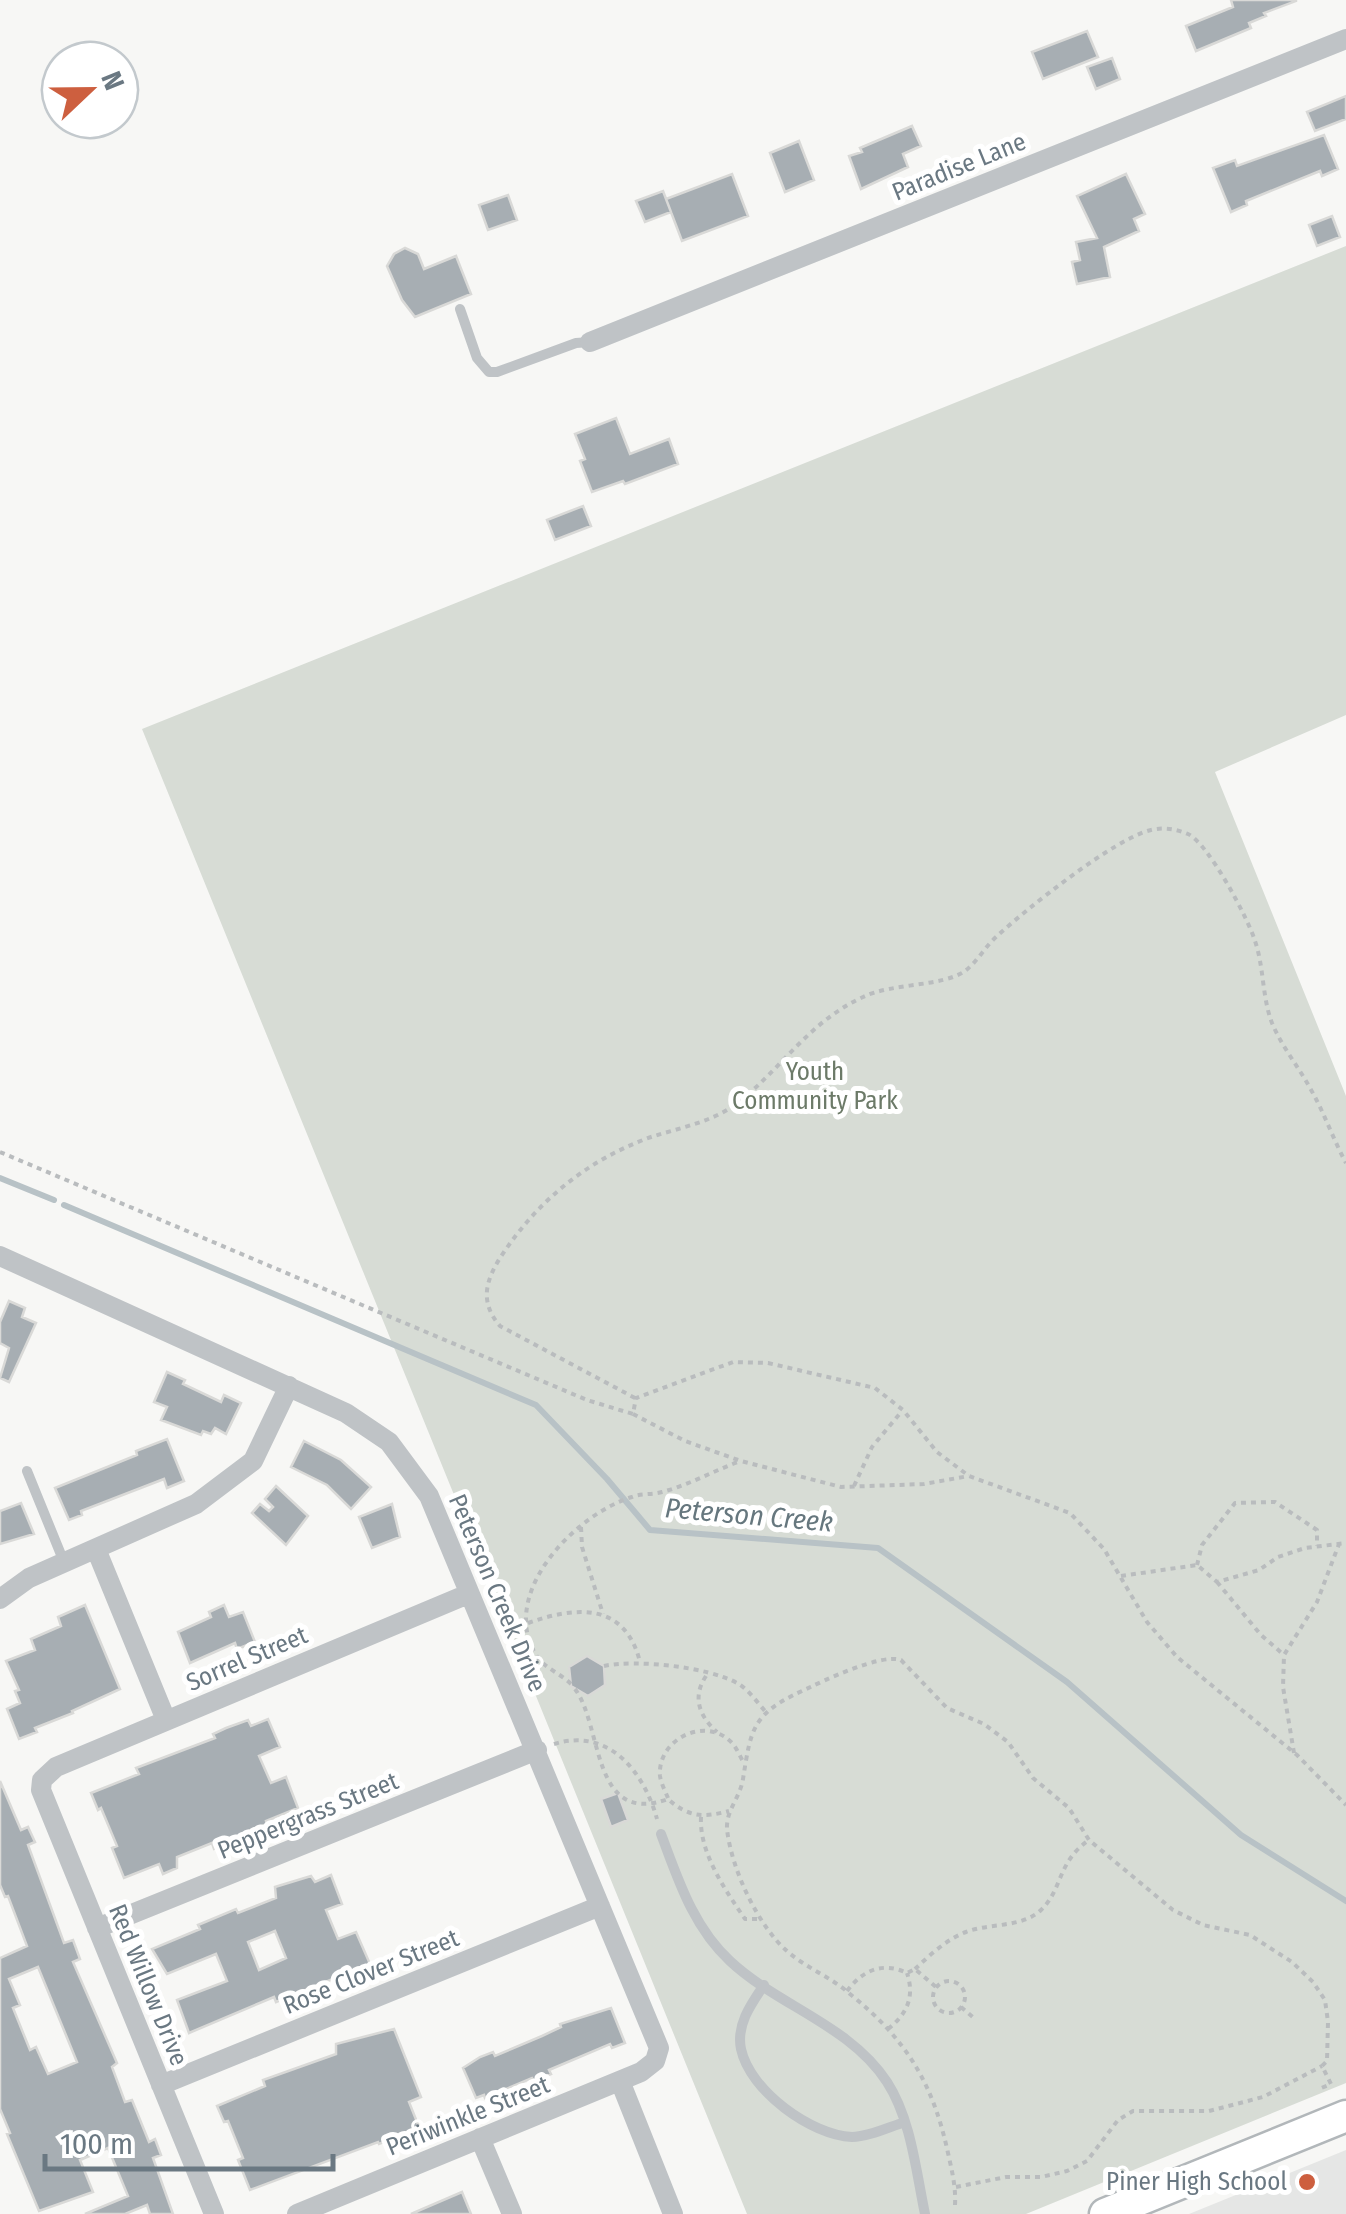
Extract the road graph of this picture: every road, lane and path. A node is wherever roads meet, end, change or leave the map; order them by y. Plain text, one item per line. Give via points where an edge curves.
1 (1346, 40) edge
2 (460, 310) dead end
3 (590, 342) joint
4 (0, 1152) edge
5 (1346, 1164) edge
6 (0, 1256) edge
7 (290, 1386) junction
8 (636, 1398) junction
9 (902, 1410) junction
10 (633, 1414) junction
11 (741, 1461) junction
12 (27, 1471) dead end
13 (969, 1476) junction
14 (854, 1486) junction
15 (581, 1526) junction
16 (1346, 1543) edge
17 (1339, 1544) junction
18 (1317, 1547) junction
19 (96, 1549) junction
20 (64, 1562) junction
21 (1197, 1564) junction
22 (1121, 1576) junction
23 (1218, 1582) junction
24 (470, 1596) junction
25 (0, 1599) edge
26 (603, 1614) junction
27 (528, 1623) junction
28 (1284, 1655) junction
29 (640, 1662) junction
30 (604, 1666) dead end
31 (708, 1674) junction
32 (765, 1711) junction
33 (166, 1720) junction
34 (717, 1732) junction
35 (594, 1743) junction
36 (537, 1750) junction
37 (1294, 1753) junction
38 (744, 1763) junction
39 (46, 1775) joint
40 (668, 1799) junction
41 (653, 1804) junction
42 (1346, 1805) edge
43 (729, 1811) junction
44 (701, 1817) junction
45 (661, 1834) joint
46 (1089, 1840) junction
47 (600, 1906) junction
48 (760, 1919) junction
49 (98, 1928) junction
50 (915, 1969) junction
51 (906, 1973) junction
52 (764, 1985) junction
53 (936, 1987) junction
54 (847, 1991) junction
55 (961, 2007) junction
56 (974, 2018) dead end
57 (888, 2030) junction
58 (655, 2061) joint
59 (1322, 2066) junction
60 (620, 2081) junction
61 (161, 2084) junction
62 (1320, 2089) dead end
63 (1346, 2116) edge
64 (905, 2122) junction
65 (480, 2138) junction
66 (956, 2187) junction
67 (955, 2205) dead end
68 (214, 2214) edge
69 (296, 2214) edge
70 (512, 2214) edge
71 (673, 2214) edge
72 (925, 2214) edge
73 (1105, 2214) edge

1 - 3 street, Paradise Lane
2 - 3 lane via 489,372
4 - 10 path via 586,1400
5 - 8 path via 1285,1050 1246,917 1204,844 1170,828 1149,830 1030,908 964,971 864,996 827,1018 736,1104 619,1152 550,1195 494,1269 485,1292 489,1314
6 - 7 street, Peterson Creek Drive
7 - 19 street via 253,1461 240,1473 196,1504
7 - 24 street, Peterson Creek Drive via 389,1442 429,1496
8 - 9 path via 733,1362 768,1363 875,1388
8 - 10 path
9 - 13 path
9 - 14 path via 872,1447
10 - 11 path
11 - 14 path
11 - 15 path via 663,1492 632,1496
12 - 20 lane
13 - 14 path
13 - 22 path via 1070,1514
15 - 26 path
15 - 27 path via 535,1576
16 - 17 path
17 - 18 path
17 - 28 path via 1317,1602
18 - 21 path via 1317,1530 1275,1502 1236,1502 1202,1545
18 - 23 path
19 - 20 street
19 - 33 street
20 - 25 street
21 - 22 path
21 - 23 path
22 - 37 path via 1177,1657
23 - 28 path
24 - 33 street, Sorrel Street
24 - 36 street, Peterson Creek Drive
26 - 27 path via 569,1611
26 - 29 path via 631,1638
27 - 35 path via 538,1659 582,1698
28 - 37 path
29 - 30 path
29 - 31 path
31 - 32 path via 742,1685
31 - 34 path via 698,1688 699,1709
32 - 38 path
32 - 46 path via 876,1660 902,1660 946,1708 1008,1742 1033,1778 1070,1808
33 - 39 street, Sorrel Street
34 - 38 path
34 - 40 path via 680,1736 667,1748 660,1778
35 - 36 path
35 - 41 path via 616,1751
35 - 41 path via 611,1786 626,1799
36 - 47 street, Peterson Creek Drive
36 - 49 street, Peppergrass Street
37 - 42 path
38 - 43 path
39 - 49 street, Red Willow Drive via 42,1790
40 - 41 path
40 - 44 path
41 - 45 path
43 - 44 path
43 - 48 path via 731,1848
44 - 48 path via 728,1894 746,1919
45 - 52 lane via 701,1928 730,1962
46 - 50 path via 1065,1863 1043,1909 955,1937
46 - 59 path via 1172,1910 1259,1940 1313,1982 1327,2008
47 - 58 street, Peterson Creek Drive via 659,2048
47 - 61 street, Rose Clover Street
48 - 54 path via 784,1949
49 - 61 street, Red Willow Drive
50 - 51 path
50 - 53 path
51 - 54 path via 865,1972
51 - 57 path via 906,2011
52 - 64 lane via 858,2046 888,2083
52 - 64 lane via 742,2022 741,2050 757,2083 815,2128 854,2137
53 - 55 path via 932,1997 940,2011
53 - 55 path via 959,1984
54 - 57 path
55 - 56 path
57 - 66 path via 934,2097
58 - 60 street, Periwinkle Street
59 - 62 path via 1331,2084
59 - 66 path via 1262,2097 1210,2111 1133,2111 1087,2161 1067,2171
60 - 65 street, Periwinkle Street
60 - 71 street
61 - 68 street, Red Willow Drive
63 - 73 main road
64 - 72 lane
65 - 69 street, Periwinkle Street
65 - 70 street
66 - 67 path

